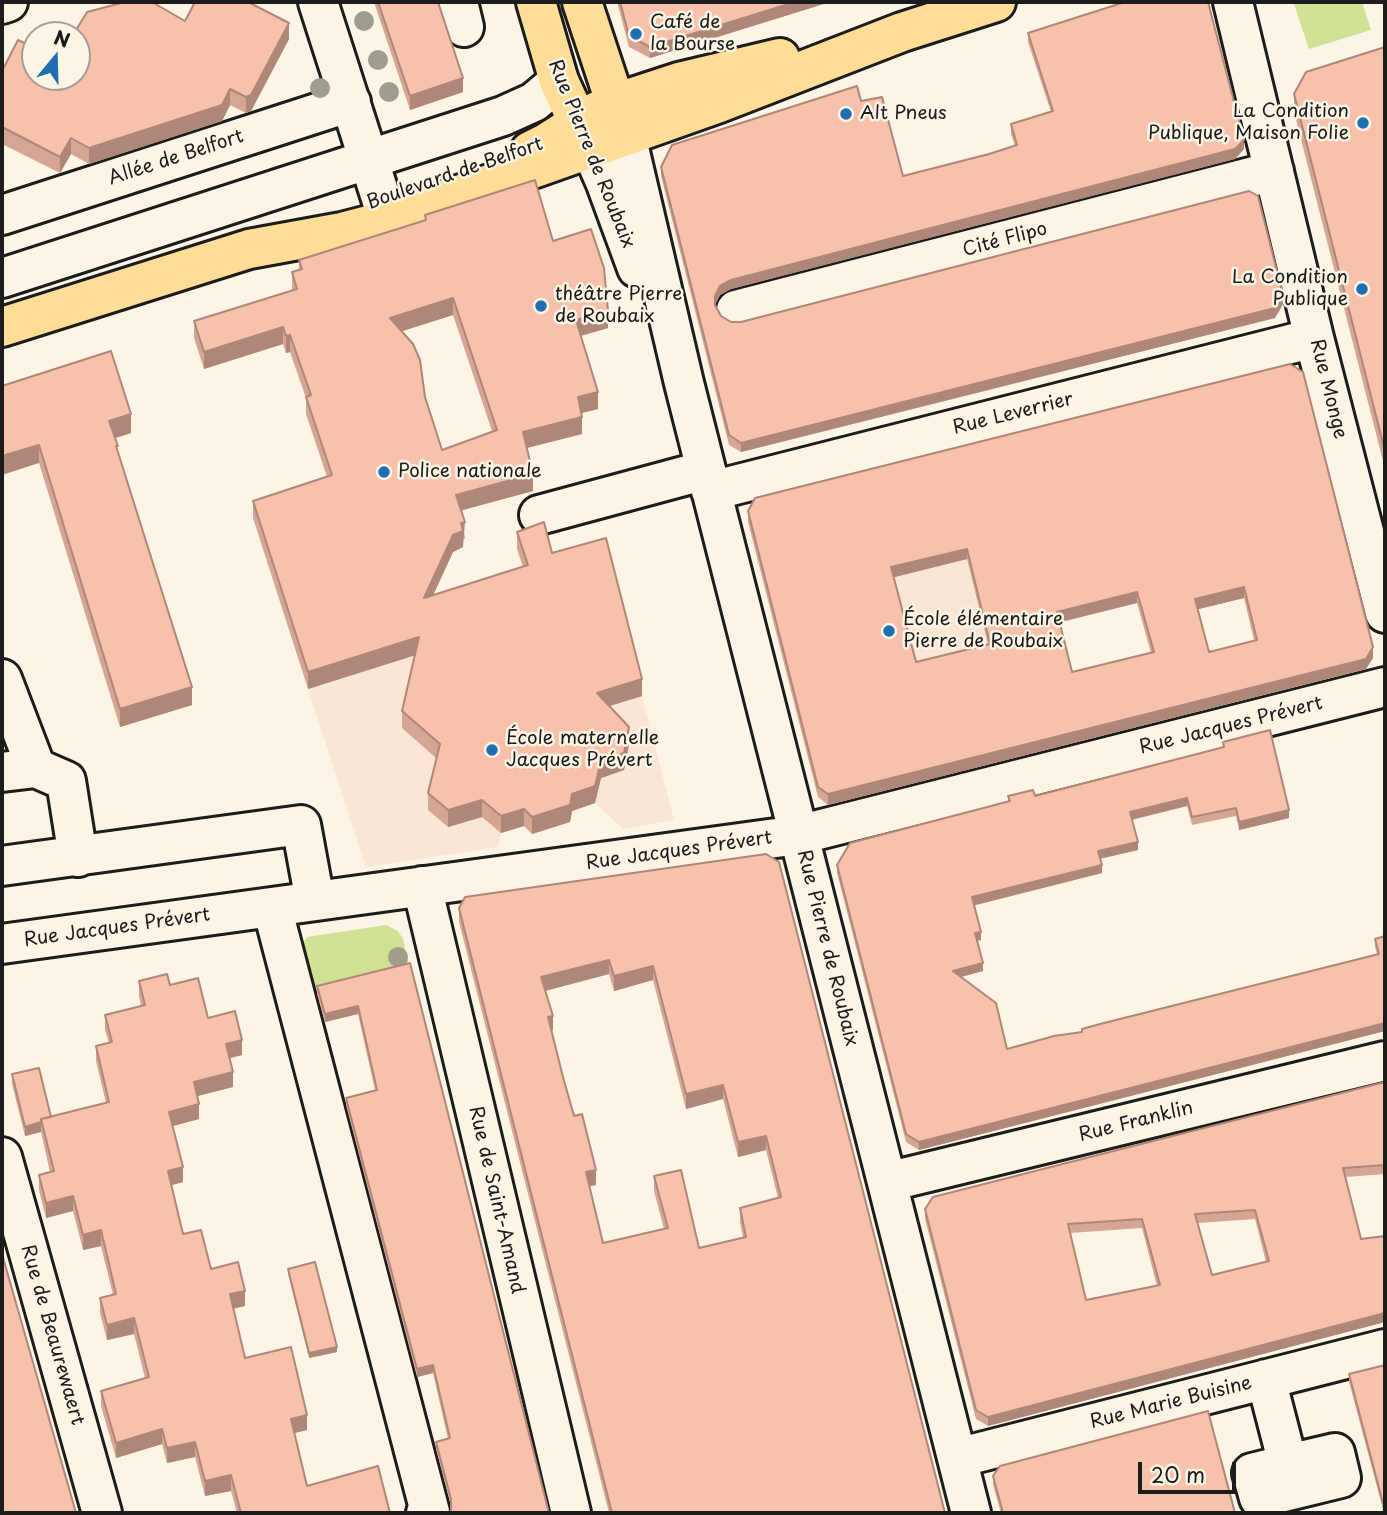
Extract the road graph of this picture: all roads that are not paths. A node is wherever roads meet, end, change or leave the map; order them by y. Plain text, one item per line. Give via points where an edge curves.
1 (8, 2) edge
2 (318, 2) edge
3 (536, 2) edge
4 (582, 2) edge
5 (996, 2) edge
6 (1233, 2) edge
7 (2, 4) edge
8 (559, 81) junction
9 (351, 102) junction
10 (620, 119) junction
11 (584, 135) junction
12 (369, 160) junction
13 (1274, 171) junction
14 (385, 210) junction
15 (2, 215) edge
16 (2, 278) edge
17 (736, 310) dead end
18 (2, 327) edge
19 (1314, 338) junction
20 (684, 383) junction
21 (708, 481) junction
22 (539, 515) dead end
23 (1385, 613) edge
24 (2, 678) edge
25 (1385, 688) edge
26 (19, 770) edge
27 (798, 835) junction
28 (78, 857) junction
29 (2, 866) edge
30 (422, 886) junction
31 (315, 901) junction
32 (272, 907) junction
33 (2, 944) edge
34 (1385, 1062) edge
35 (2, 1157) edge
36 (887, 1182) junction
37 (1385, 1349) edge
38 (1266, 1379) junction
39 (957, 1458) junction
40 (1288, 1464) dead end
41 (102, 1513) edge
42 (426, 1513) edge
43 (571, 1513) edge
44 (971, 1513) edge

1 - 7 street
2 - 9 street
3 - 8 main road, Rue Pierre de Roubaix
4 - 10 main road, Rue Pierre de Roubaix
5 - 10 main road, Boulevard de Belfort via 902,32 689,79
6 - 13 street, Rue Monge
8 - 11 main road, Rue Pierre de Roubaix
8 - 12 street, Boulevard de Belfort via 515,112
9 - 12 street
9 - 15 street, Allée de Belfort
10 - 11 main road, Boulevard de Belfort
10 - 20 street, Rue Pierre de Roubaix via 685,324
11 - 14 main road, Boulevard de Belfort via 546,143
11 - 20 street, Rue Pierre de Roubaix
12 - 14 street
12 - 16 street, Boulevard de Belfort
13 - 17 street, Cité Flipo
13 - 19 street, Rue Monge
14 - 18 main road, Boulevard de Belfort via 299,226 249,249
19 - 21 street, Rue Leverrier
19 - 23 street, Rue Monge
20 - 21 street, Rue Pierre de Roubaix
21 - 22 street, Rue Leverrier
21 - 27 street, Rue Pierre de Roubaix
24 - 26 street
25 - 27 street, Rue Jacques Prévert
26 - 28 street via 66,781
27 - 30 street, Rue Jacques Prévert
27 - 36 street, Rue Pierre de Roubaix
28 - 29 street
28 - 31 street via 301,825
30 - 31 street, Rue Jacques Prévert
30 - 43 street, Rue de Saint-Amand
31 - 32 street, Rue Jacques Prévert
32 - 33 street, Rue Jacques Prévert
32 - 42 street via 430,1512
34 - 36 street, Rue Franklin
35 - 41 street, Rue de Beaurewaert
36 - 39 street, Rue Pierre de Roubaix
37 - 38 street, Rue Marie Buisine
38 - 39 street, Rue Marie Buisine
38 - 40 street
39 - 44 street, Rue Pierre de Roubaix

